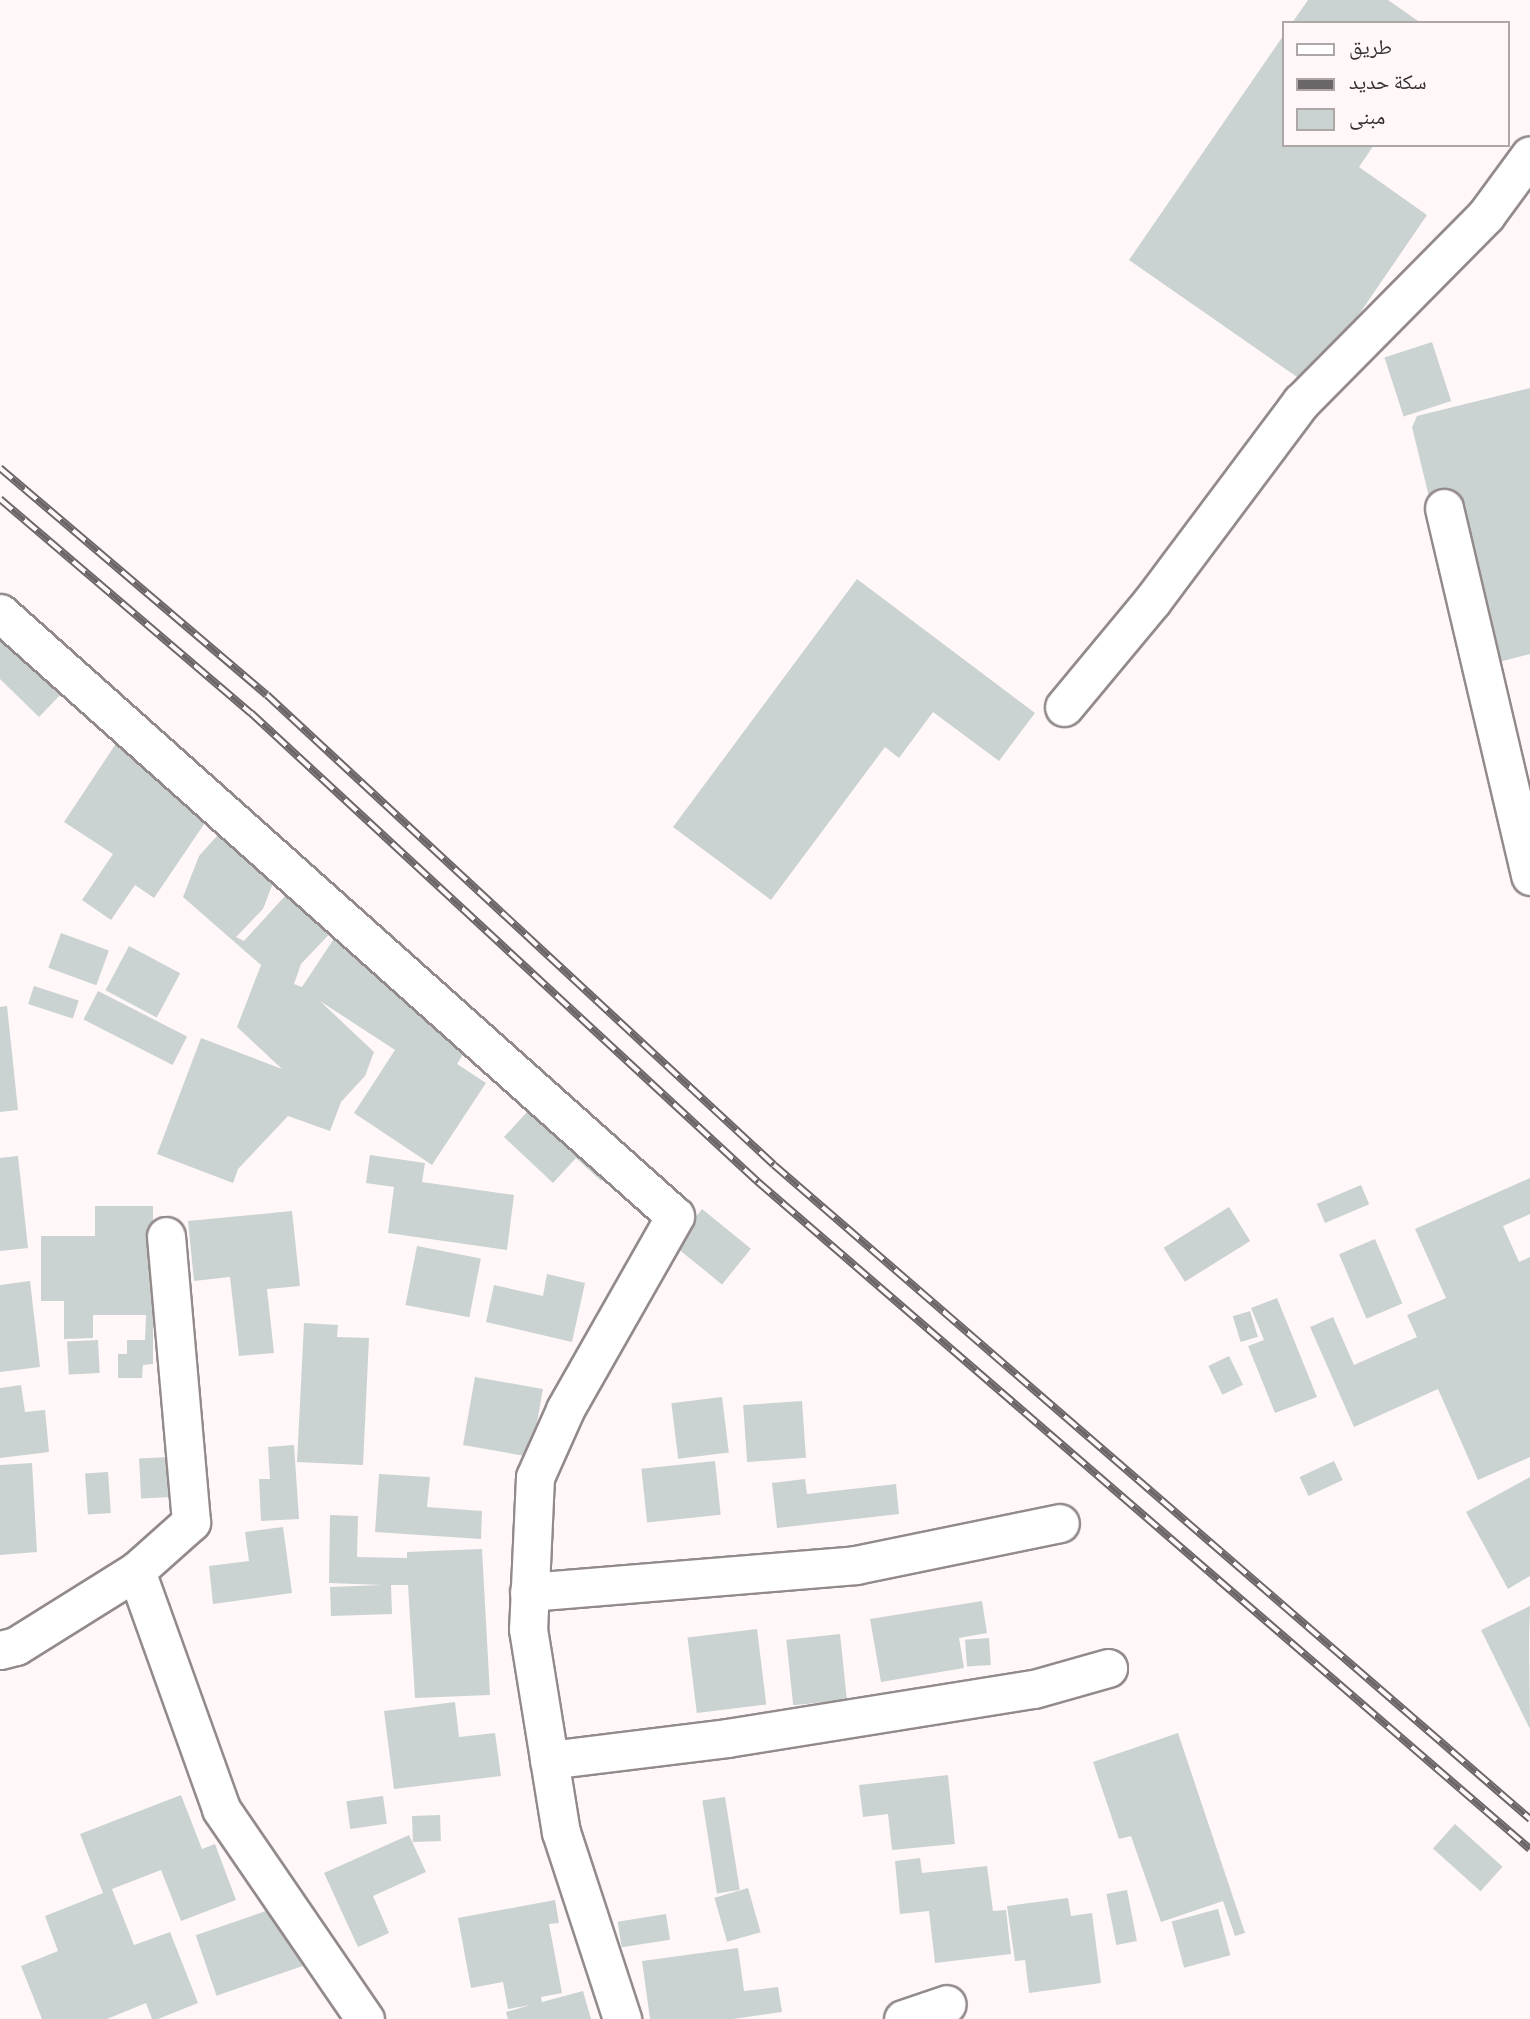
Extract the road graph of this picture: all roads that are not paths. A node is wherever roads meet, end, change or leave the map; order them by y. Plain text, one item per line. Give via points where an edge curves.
1 (1530, 155) edge
2 (1444, 508) dead end
3 (0, 613) edge
4 (1064, 707) dead end
5 (1530, 876) edge
6 (166, 1236) dead end
7 (1060, 1523) dead end
8 (136, 1572) junction
9 (530, 1592) junction
10 (0, 1650) edge
11 (1108, 1668) dead end
12 (549, 1760) junction
13 (947, 2004) dead end
14 (365, 2019) edge
15 (622, 2019) edge
16 (903, 2019) edge

1 - 4 street via 1486,215 1301,402 1152,601
2 - 5 street
3 - 9 street via 675,1216 565,1410 535,1477
6 - 8 street via 191,1522
7 - 9 street via 856,1565
8 - 10 street via 16,1646
8 - 14 street via 221,1809
9 - 12 street via 528,1629
11 - 12 street via 1034,1689 727,1738
12 - 15 street via 561,1832
13 - 16 street

